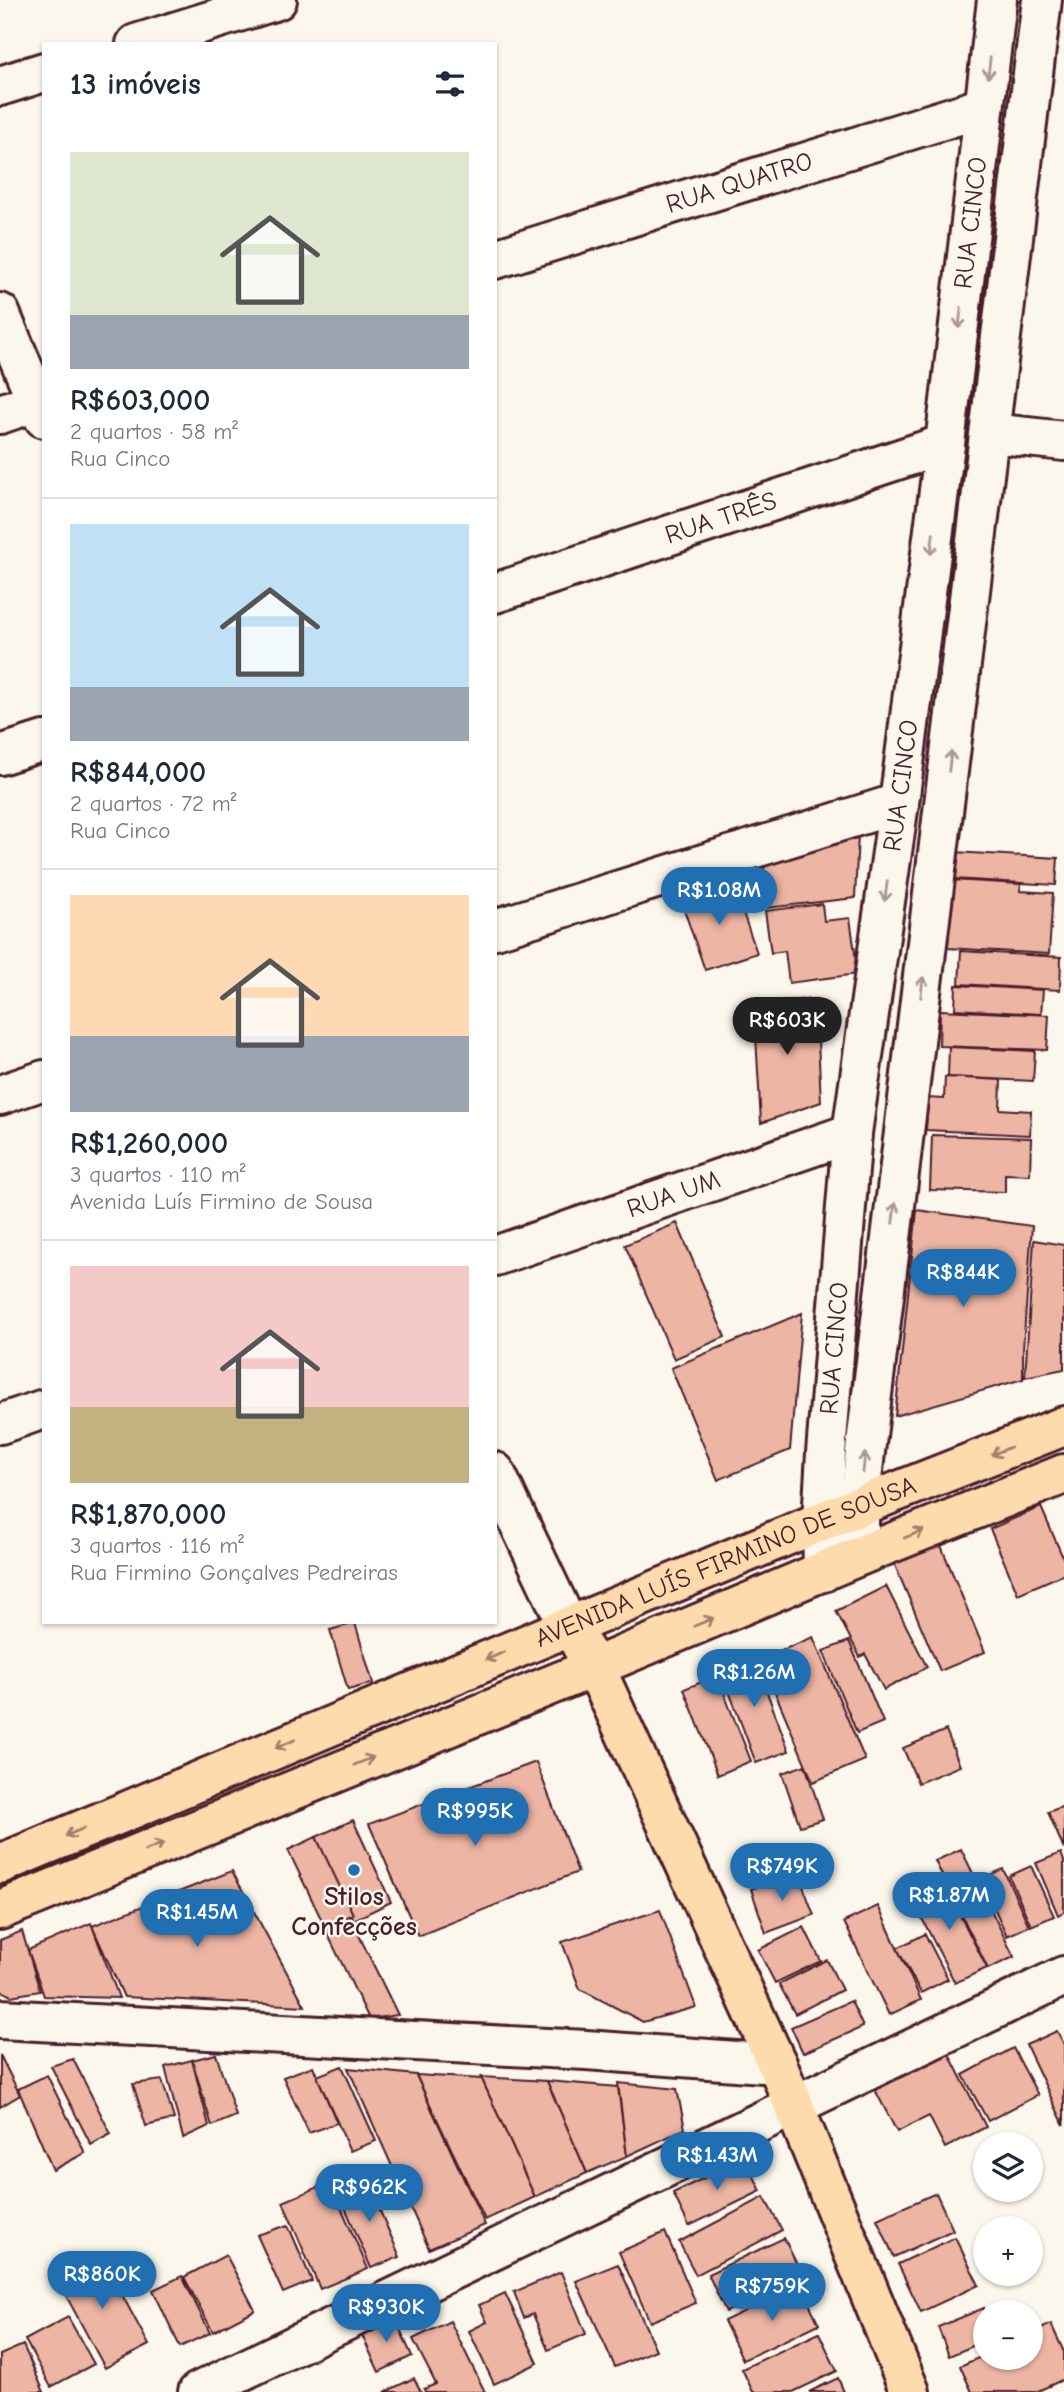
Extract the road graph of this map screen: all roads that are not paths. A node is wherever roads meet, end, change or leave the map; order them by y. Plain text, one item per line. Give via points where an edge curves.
1 (277, 0) edge
2 (997, 0) edge
3 (1042, 0) edge
4 (141, 42) edge
5 (42, 73) edge
6 (0, 86) edge
7 (984, 107) junction
8 (497, 258) edge
9 (0, 313) edge
10 (41, 406) edge
11 (0, 414) edge
12 (991, 433) junction
13 (1064, 441) edge
14 (945, 444) junction
15 (497, 592) edge
16 (42, 742) edge
17 (0, 755) edge
18 (899, 803) junction
19 (497, 928) edge
20 (42, 1081) edge
21 (0, 1095) edge
22 (852, 1133) junction
23 (497, 1255) edge
24 (42, 1410) edge
25 (0, 1424) edge
26 (1064, 1426) edge
27 (1064, 1474) edge
28 (497, 1476) edge
29 (859, 1507) junction
30 (822, 1521) junction
31 (859, 1556) junction
32 (823, 1572) junction
33 (568, 1626) junction
34 (596, 1667) junction
35 (0, 1864) edge
36 (0, 1910) edge
37 (1064, 1976) edge
38 (0, 2019) edge
39 (777, 2064) junction
40 (794, 2108) junction
41 (198, 2392) edge
42 (909, 2392) edge

1 - 4 street
2 -> 7 street, RUA CINCO
3 - 12 street, RUA CINCO
5 - 6 street
7 - 8 street, RUA QUATRO
7 -> 14 street, RUA CINCO
9 - 10 street
10 - 11 street
12 - 13 street
29 -> 12 street, RUA CINCO
14 - 15 street, RUA TRÊS
14 -> 18 street, RUA CINCO
16 - 17 street
18 - 19 street
18 -> 22 street, RUA CINCO
20 - 21 street
22 - 23 street, RUA UM
22 - 30 street, RUA CINCO
24 - 25 street
26 -> 29 main road, AVENIDA LUÍS FIRMINO DE SOUSA
31 -> 27 main road, AVENIDA LUÍS FIRMINO DE SOUSA
28 - 33 street
29 - 30 main road, AVENIDA LUÍS FIRMINO DE SOUSA
29 - 31 street, RUA CINCO
30 - 32 street, RUA CINCO
30 - 33 main road, AVENIDA LUÍS FIRMINO DE SOUSA
31 - 32 main road, AVENIDA LUÍS FIRMINO DE SOUSA
34 -> 32 main road, AVENIDA LUÍS FIRMINO DE SOUSA
33 - 34 main road
33 -> 35 main road, AVENIDA LUÍS FIRMINO DE SOUSA
36 -> 34 main road, AVENIDA LUÍS FIRMINO DE SOUSA
34 - 39 main road
37 - 40 street
38 - 39 street
39 - 40 main road
40 - 41 street
40 - 42 main road

